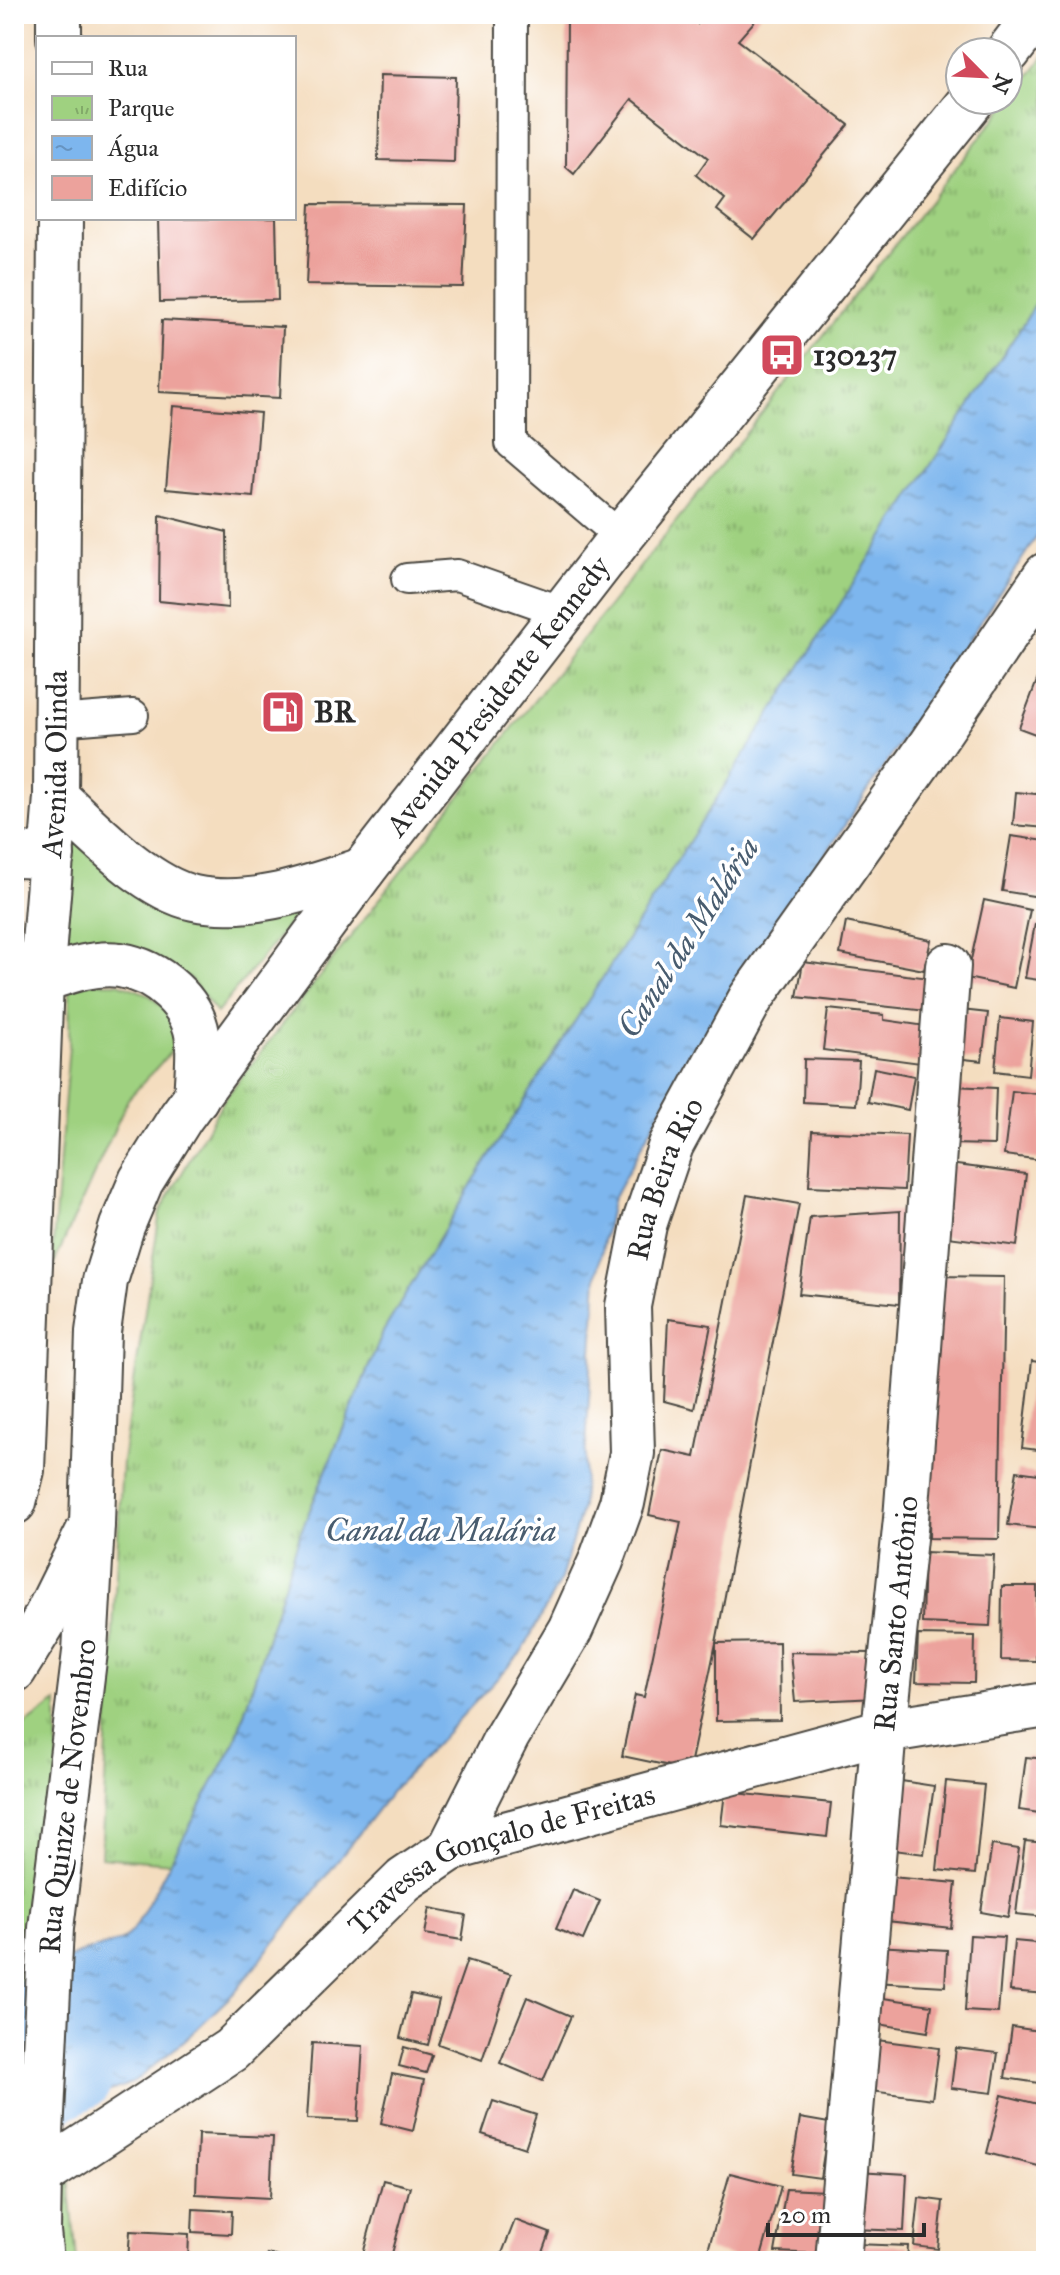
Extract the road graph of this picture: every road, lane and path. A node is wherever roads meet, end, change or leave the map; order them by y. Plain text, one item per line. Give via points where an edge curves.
1 (59, 14) edge
2 (512, 14) edge
3 (1037, 14) edge
4 (59, 36) edge
5 (1020, 36) edge
6 (959, 116) edge
7 (60, 220) edge
8 (621, 537) junction
9 (1046, 575) edge
10 (407, 579) dead end
11 (563, 612) junction
12 (133, 715) dead end
13 (56, 721) junction
14 (56, 797) junction
15 (33, 855) edge
16 (363, 870) junction
17 (948, 966) dead end
18 (41, 980) junction
19 (196, 1098) junction
20 (98, 1332) joint
21 (14, 1502) edge
22 (92, 1524) junction
23 (14, 1670) edge
24 (1046, 1705) edge
25 (884, 1731) junction
26 (450, 1849) junction
27 (39, 2176) junction
28 (33, 2251) edge
29 (838, 2261) edge

1 - 4 main road
2 - 8 lane via 511,443
3 - 5 main road
6 - 8 main road, Avenida Presidente Kennedy
7 - 13 main road, Avenida Olinda
8 - 11 main road, Avenida Presidente Kennedy
9 - 26 main road, Rua Beira Rio via 751,998 671,1145 644,1225 628,1306 632,1453 622,1503 570,1630 507,1736
10 - 11 lane via 457,575
11 - 16 main road, Avenida Presidente Kennedy
12 - 13 lane
13 - 14 main road, Avenida Olinda
14 - 15 main road, Avenida Olinda
14 - 16 main road via 128,863 193,898 230,902 285,893
15 - 18 main road, Avenida Olinda
16 - 19 main road, Avenida Presidente Kennedy
17 - 25 main road, Rua Santo Antônio via 906,1519
18 - 19 main road via 119,965 169,988 189,1011 198,1040
18 - 21 main road, Avenida Olinda via 22,1470
19 - 20 main road, Avenida Presidente Kennedy via 141,1181 122,1226 105,1281
20 - 22 main road, Rua Quinze de Novembro
22 - 23 main road
22 - 27 main road, Rua Quinze de Novembro via 85,1652 50,1938
24 - 25 main road, Travessa Gonçalo de Freitas
25 - 26 main road, Travessa Gonçalo de Freitas
25 - 29 main road, Rua Santo Antônio
26 - 27 main road, Travessa Gonçalo de Freitas via 404,1880 231,2050
27 - 28 main road, Rua Quinze de Novembro

